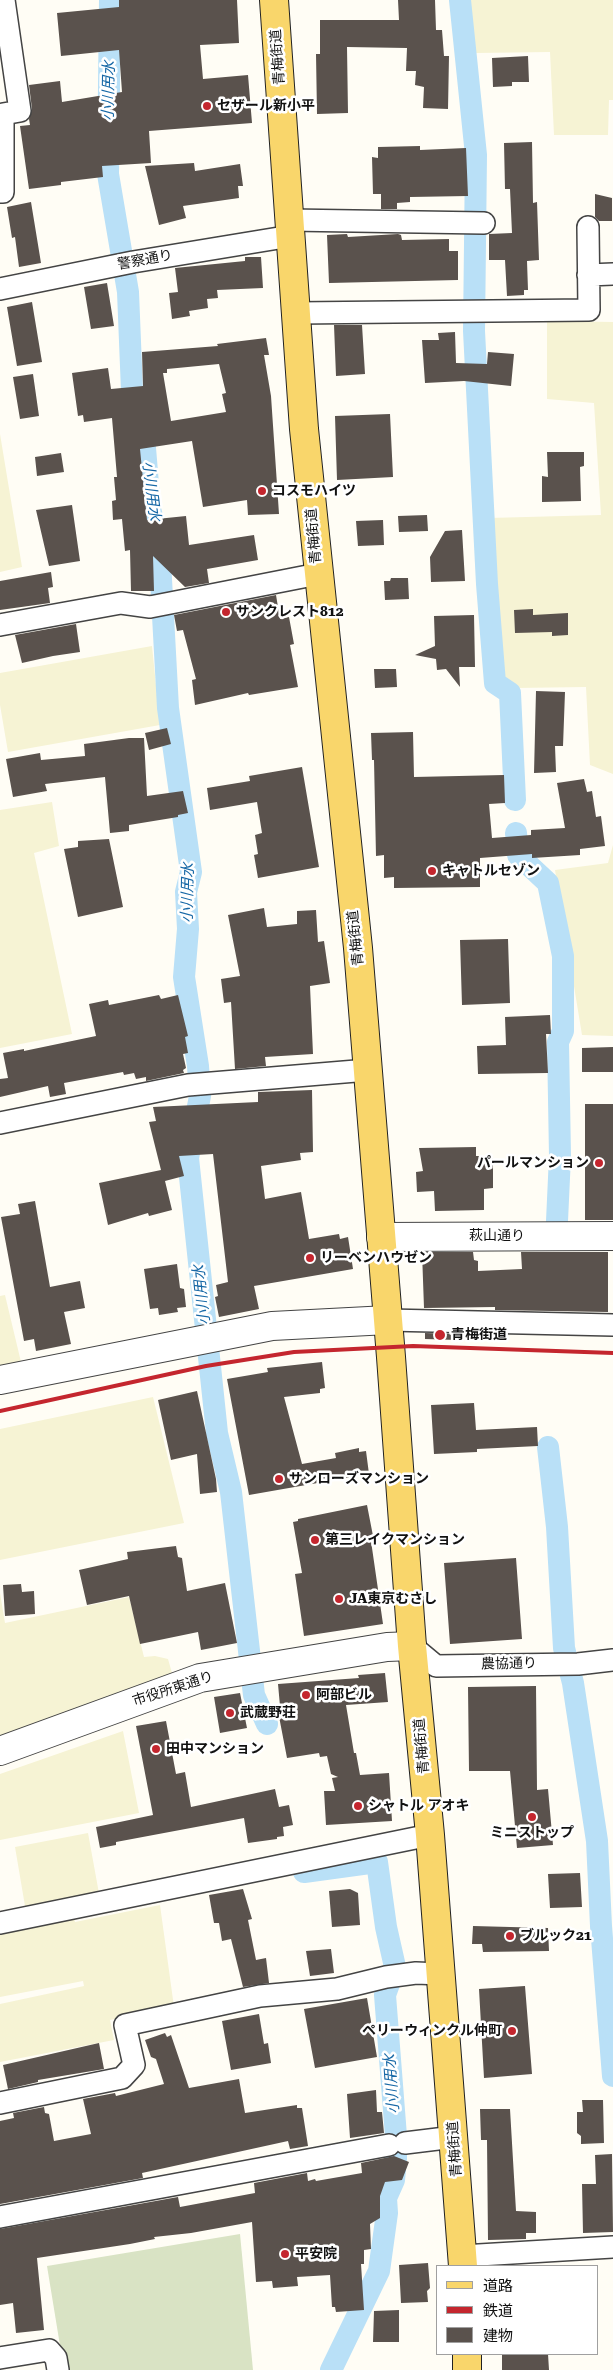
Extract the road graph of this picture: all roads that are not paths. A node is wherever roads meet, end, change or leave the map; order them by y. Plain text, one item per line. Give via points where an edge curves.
1 (274, 0) edge
2 (4, 11) edge
3 (0, 192) edge
4 (475, 224) dead end
5 (588, 227) dead end
6 (290, 228) junction
7 (613, 274) edge
8 (588, 275) junction
9 (0, 289) edge
10 (297, 312) junction
11 (318, 574) junction
12 (0, 625) edge
13 (368, 1070) junction
14 (0, 1123) edge
15 (613, 1236) edge
16 (381, 1237) junction
17 (388, 1320) junction
18 (613, 1325) edge
19 (0, 1380) edge
20 (412, 1646) junction
21 (613, 1660) edge
22 (0, 1750) edge
23 (430, 1835) junction
24 (0, 1923) edge
25 (441, 1974) junction
26 (0, 2103) edge
27 (454, 2137) junction
28 (0, 2217) edge
29 (611, 2247) edge
30 (462, 2261) edge
31 (467, 2355) edge
32 (0, 2358) edge
33 (58, 2370) edge
34 (467, 2370) edge

1 - 6 main road, 青梅街道
2 - 3 street via 20,111 3,114
4 - 6 street, 警察通り
5 - 8 street
6 - 9 street, 警察通り
6 - 10 main road, 青梅街道
7 - 8 street
8 - 10 street via 588,310
10 - 11 main road, 青梅街道
11 - 12 street via 150,607 121,603
11 - 13 main road, 青梅街道
13 - 14 street via 188,1085
13 - 16 main road, 青梅街道
15 - 16 street, 萩山通り
16 - 17 main road, 青梅街道
17 - 18 street
17 - 19 street via 294,1323 207,1337
17 - 20 main road, 青梅街道
20 - 21 street, 農協通り via 436,1666
20 - 22 street, 市役所東通り via 387,1647 200,1678
20 - 23 main road, 青梅街道
23 - 24 street
23 - 25 main road, 青梅街道
25 - 26 street via 392,1976 337,1989 260,1996 125,2025 134,2064 122,2078
25 - 27 main road, 青梅街道
27 - 28 street via 397,2144
27 - 30 main road, 青梅街道
29 - 30 street
31 - 34 main road
32 - 33 street via 49,2350 56,2358

